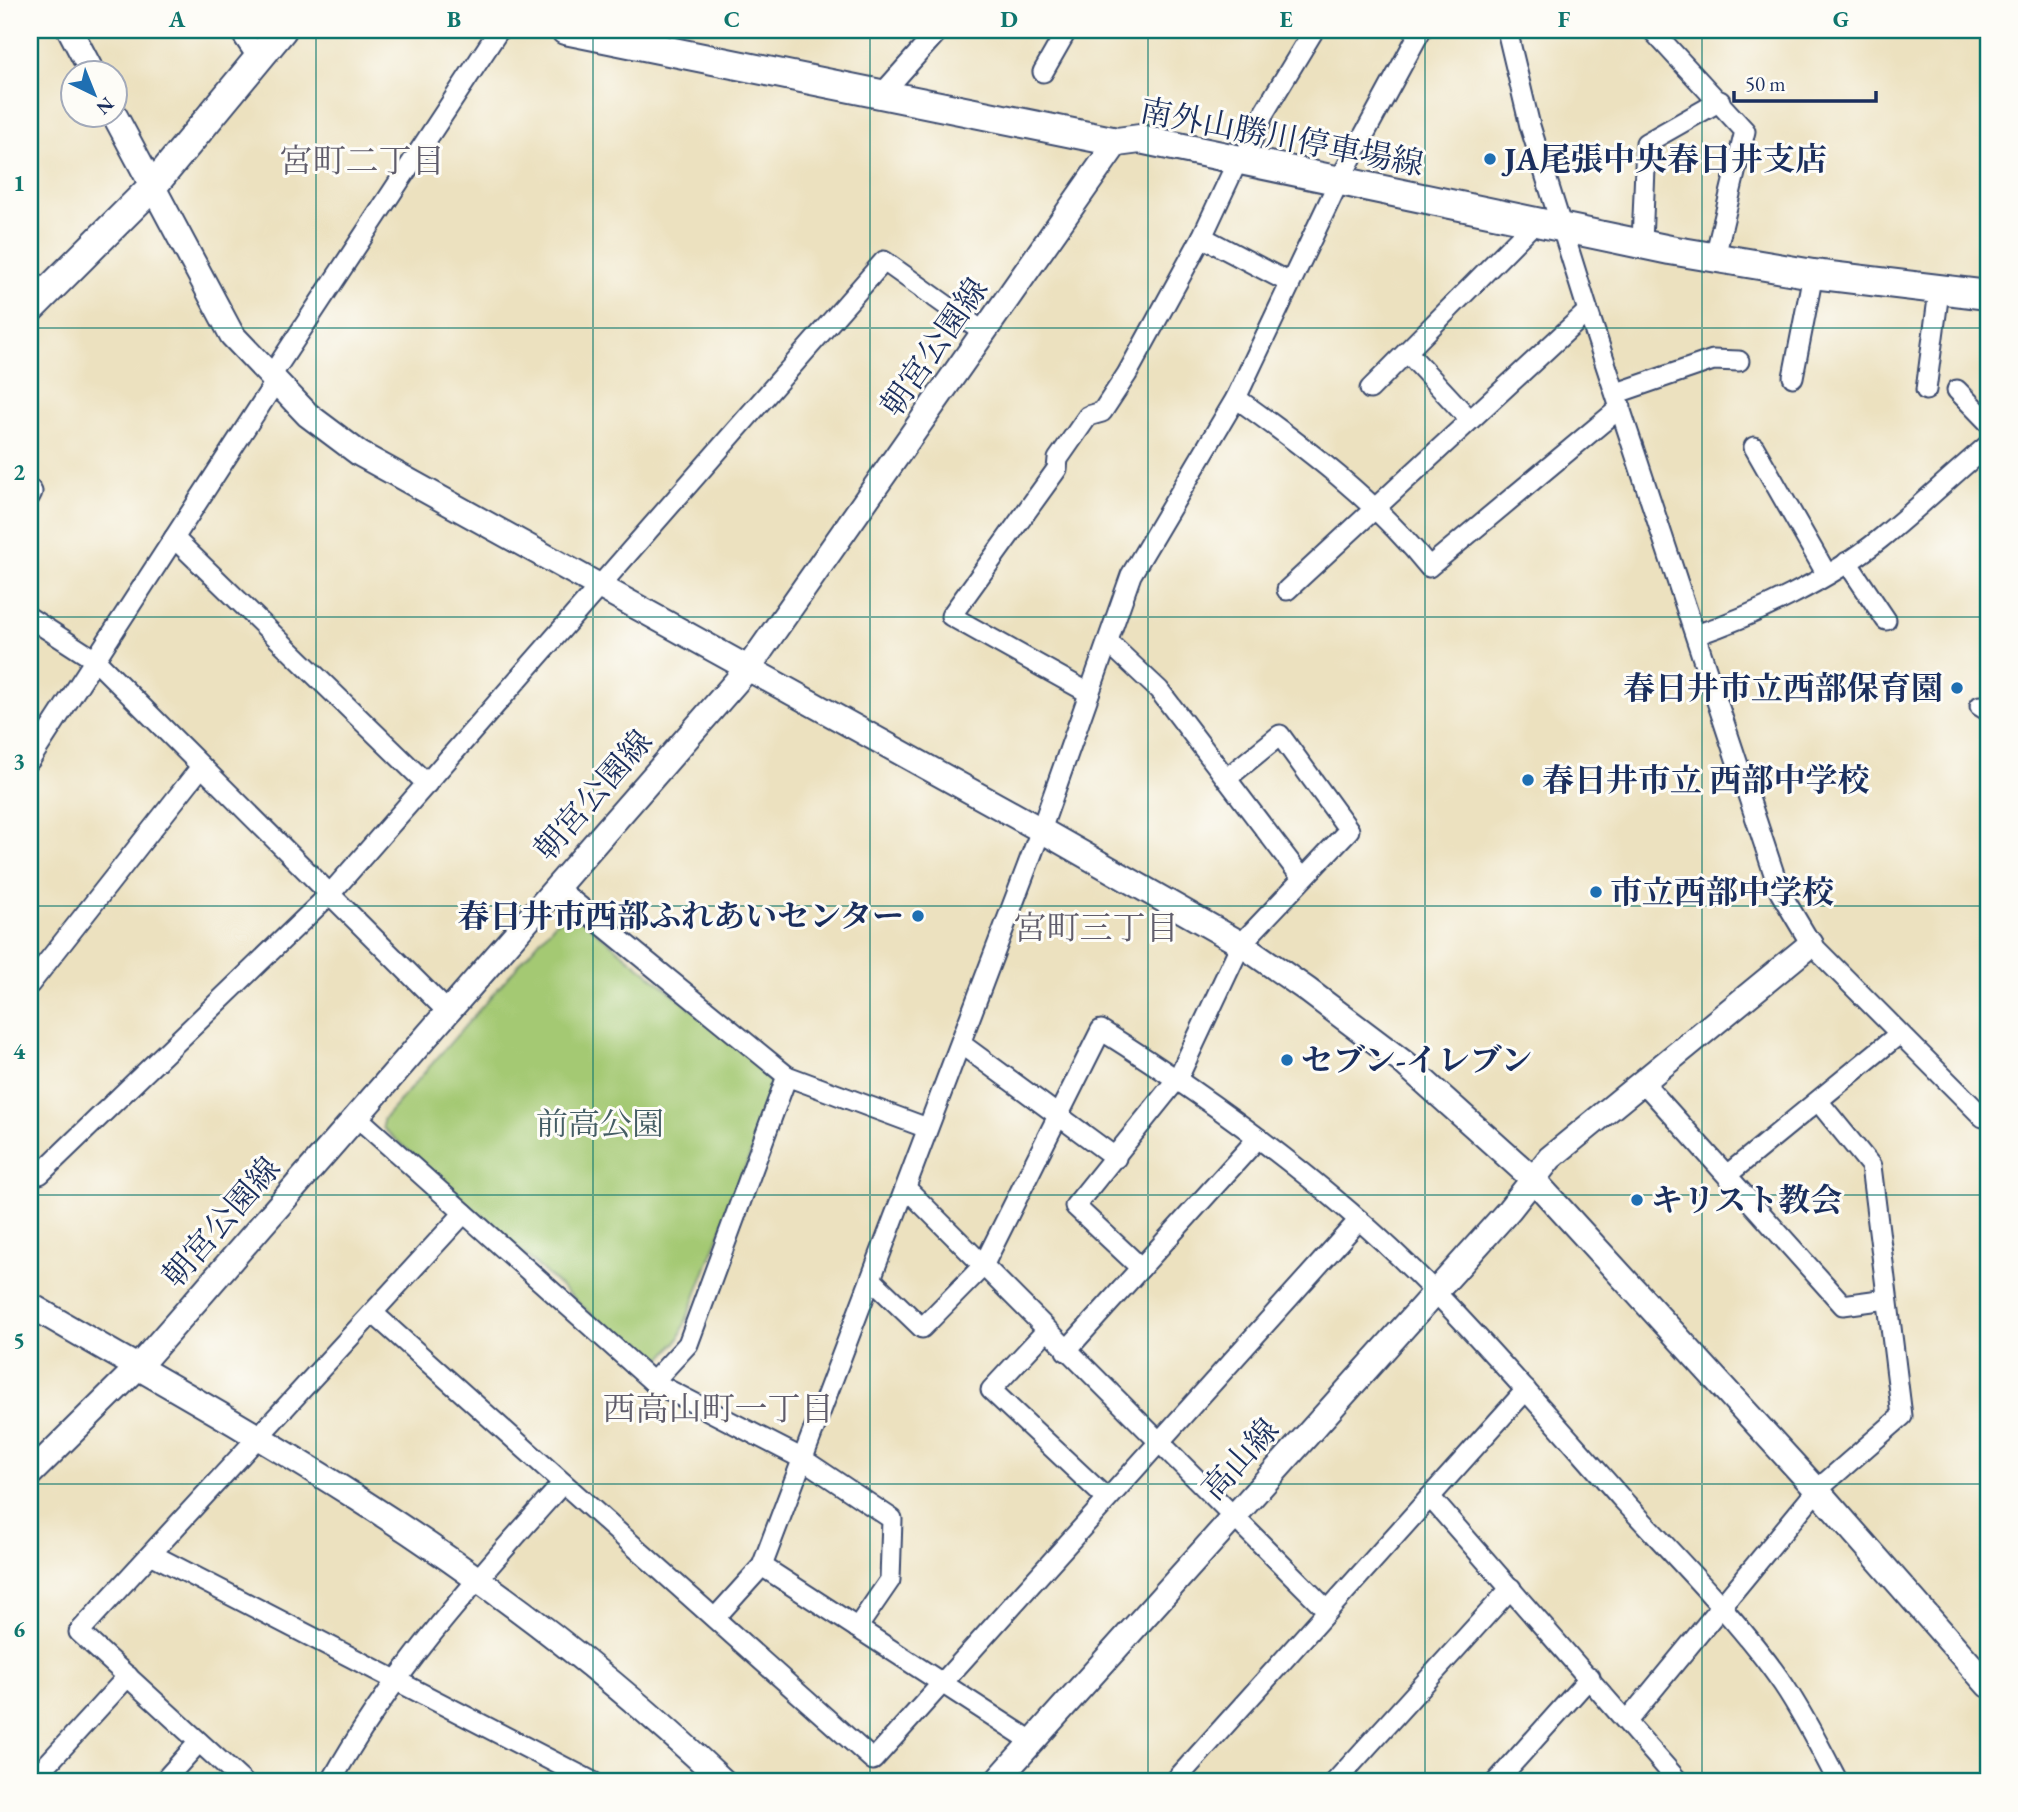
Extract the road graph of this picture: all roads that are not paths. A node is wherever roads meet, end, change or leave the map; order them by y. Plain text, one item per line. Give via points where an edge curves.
1 (70, 30) edge
2 (239, 30) edge
3 (282, 30) edge
4 (499, 30) edge
5 (565, 30) edge
6 (939, 30) edge
7 (1067, 30) edge
8 (1314, 30) edge
9 (1421, 30) edge
10 (1507, 30) edge
11 (1652, 30) edge
12 (258, 58) junction
13 (86, 60) edge
14 (1043, 72) dead end
15 (881, 95) junction
16 (1720, 101) junction
17 (122, 130) edge
18 (1117, 142) junction
19 (1240, 160) junction
20 (1339, 181) junction
21 (152, 187) junction
22 (1535, 222) junction
23 (1564, 227) junction
24 (1202, 237) junction
25 (1642, 243) junction
26 (1715, 257) junction
27 (1813, 274) junction
28 (1290, 283) junction
29 (1939, 291) junction
30 (1988, 295) edge
31 (30, 309) edge
32 (1588, 311) junction
33 (985, 333) junction
34 (1407, 352) junction
35 (1739, 361) dead end
36 (1793, 377) dead end
37 (273, 379) junction
38 (1370, 389) dead end
39 (1926, 390) dead end
40 (1956, 390) dead end
41 (1236, 398) junction
42 (1619, 400) junction
43 (1470, 420) junction
44 (1988, 422) edge
45 (1988, 445) edge
46 (1754, 447) dead end
47 (30, 489) edge
48 (30, 496) edge
49 (1375, 509) junction
50 (174, 538) junction
51 (1847, 562) junction
52 (1826, 573) junction
53 (599, 586) junction
54 (1287, 590) dead end
55 (30, 618) edge
56 (1886, 620) dead end
57 (1696, 635) junction
58 (1108, 642) junction
59 (95, 660) junction
60 (749, 667) junction
61 (1089, 693) junction
62 (30, 760) edge
63 (201, 767) junction
64 (1227, 778) junction
65 (427, 784) junction
66 (1041, 830) junction
67 (1302, 878) junction
68 (557, 888) junction
69 (330, 894) junction
70 (1241, 944) junction
71 (1811, 944) junction
72 (30, 984) edge
73 (447, 1012) junction
74 (1898, 1035) junction
75 (961, 1044) junction
76 (787, 1076) junction
77 (1178, 1078) junction
78 (1643, 1082) junction
79 (1818, 1101) junction
80 (1059, 1114) junction
81 (357, 1117) junction
82 (1988, 1118) edge
83 (927, 1128) junction
84 (1258, 1138) junction
85 (1116, 1158) junction
86 (30, 1168) edge
87 (1727, 1175) junction
88 (1532, 1178) junction
89 (906, 1188) junction
90 (464, 1213) junction
91 (1359, 1220) junction
92 (984, 1266) junction
93 (1141, 1268) junction
94 (871, 1279) junction
95 (1435, 1292) junction
96 (1887, 1299) junction
97 (30, 1305) edge
98 (373, 1313) junction
99 (1046, 1330) junction
100 (1066, 1351) junction
101 (137, 1368) junction
102 (653, 1382) junction
103 (1526, 1390) junction
104 (257, 1437) junction
105 (1158, 1443) junction
106 (801, 1458) junction
107 (30, 1474) edge
108 (563, 1483) junction
109 (1817, 1490) junction
110 (1430, 1497) junction
111 (1107, 1499) junction
112 (1233, 1517) junction
113 (151, 1554) junction
114 (762, 1566) junction
115 (478, 1579) junction
116 (1511, 1588) junction
117 (1720, 1608) junction
118 (1327, 1610) junction
119 (715, 1618) junction
120 (857, 1628) junction
121 (128, 1676) junction
122 (1590, 1677) junction
123 (396, 1679) junction
124 (943, 1683) junction
125 (1988, 1685) edge
126 (1628, 1720) junction
127 (199, 1742) junction
128 (1033, 1742) junction
129 (1668, 1777) edge
130 (716, 1780) edge
131 (30, 1782) edge
132 (163, 1782) edge
133 (243, 1782) edge
134 (331, 1782) edge
135 (593, 1782) edge
136 (996, 1782) edge
137 (1174, 1782) edge
138 (1335, 1782) edge
139 (1496, 1782) edge
140 (1838, 1782) edge

1 - 13 street
2 - 12 street
3 - 12 main road
4 - 37 street
5 - 15 main road, 南外山勝川停車場線
6 - 15 street
7 - 14 street
8 - 19 street
9 - 20 street
10 - 23 street via 1530,126
11 - 16 street
12 - 21 main road
15 - 18 main road, 南外山勝川停車場線
16 - 25 street via 1646,143
16 - 26 street via 1745,131
17 - 21 street
18 - 19 main road, 南外山勝川停車場線 via 1140,139
18 - 33 street, 朝宮公園線
19 - 20 main road, 南外山勝川停車場線
19 - 24 street
20 - 22 main road, 南外山勝川停車場線
20 - 28 street
21 - 31 main road
21 - 37 street via 232,335
22 - 23 main road, 南外山勝川停車場線
22 - 34 street
23 - 25 main road, 南外山勝川停車場線
23 - 32 street
24 - 28 street
24 - 61 street via 1115,393 1102,412 1088,416 1058,459 1057,469 951,616
25 - 26 main road, 南外山勝川停車場線
26 - 27 main road, 南外山勝川停車場線
27 - 29 main road, 南外山勝川停車場線
27 - 36 street
28 - 41 street
29 - 30 main road, 南外山勝川停車場線
29 - 39 street
32 - 42 street
32 - 43 street
33 - 53 street via 884,261
33 - 60 street, 朝宮公園線
34 - 38 street
34 - 43 street
35 - 42 street via 1713,360
37 - 50 street
37 - 53 street via 308,415 360,454
40 - 44 street
41 - 49 street via 1312,452
41 - 58 street via 1131,575
42 - 49 street via 1429,567
42 - 57 street
43 - 49 street
45 - 51 street via 1879,540
46 - 52 street
47 - 48 street
49 - 54 street
50 - 59 street
50 - 65 street
51 - 52 street
51 - 56 street
52 - 57 street via 1750,617
53 - 60 street
53 - 65 street
55 - 59 street
57 - 71 street via 1780,892
58 - 61 street
58 - 64 street via 1159,690
59 - 62 street
59 - 63 street
60 - 66 street
60 - 68 street, 朝宮公園線
61 - 66 street
63 - 69 street
63 - 72 street
64 - 67 street
64 - 67 street via 1280,735 1349,830
65 - 69 street
66 - 70 street
66 - 75 street
67 - 70 street
68 - 73 street, 朝宮公園線
68 - 76 street
69 - 73 street
69 - 86 street via 40,1174
70 - 77 street
70 - 88 street via 1404,1063
71 - 74 street
71 - 78 street, 高山線
73 - 81 street, 朝宮公園線
74 - 79 street
74 - 82 street
75 - 80 street
75 - 83 street
76 - 83 street
76 - 102 street via 688,1344
77 - 80 street via 1101,1030
77 - 84 street
77 - 85 street
78 - 87 street
78 - 88 street, 高山線
79 - 87 street
79 - 96 street via 1871,1166
80 - 85 street
80 - 92 street
81 - 90 street
81 - 101 street, 朝宮公園線
83 - 89 street
84 - 91 street
84 - 93 street
85 - 93 street via 1075,1206
87 - 96 street via 1843,1305
88 - 95 street, 高山線
88 - 109 street
89 - 92 street
89 - 94 street
90 - 98 street
90 - 102 street
91 - 95 street
91 - 105 street
92 - 94 street via 922,1328
92 - 99 street
93 - 100 street
94 - 106 street
95 - 103 street
95 - 112 street, 高山線
96 - 109 street via 1902,1416
97 - 101 street
98 - 104 street
98 - 108 street
99 - 100 street
99 - 111 street via 991,1390
100 - 105 street
101 - 104 street
101 - 107 street, 朝宮公園線
102 - 106 street
103 - 110 street
103 - 117 street
104 - 113 street
104 - 115 street
105 - 111 street
105 - 112 street
106 - 114 street
106 - 120 street via 892,1519 890,1580
108 - 115 street
108 - 119 street
109 - 117 street
109 - 125 street
110 - 116 street
110 - 118 street
111 - 124 street
112 - 118 street
112 - 128 street, 高山線
113 - 121 street via 79,1632
113 - 123 street
114 - 119 street
114 - 120 street
115 - 123 street
115 - 130 street via 635,1699
116 - 122 street
116 - 138 street
117 - 126 street
117 - 140 street via 1783,1683
118 - 137 street
119 - 124 street via 873,1760
120 - 124 street
121 - 127 street
121 - 131 street
122 - 126 street
122 - 139 street
123 - 134 street
123 - 135 street
124 - 128 street
126 - 129 street
127 - 132 street
127 - 133 street
128 - 136 street, 高山線

